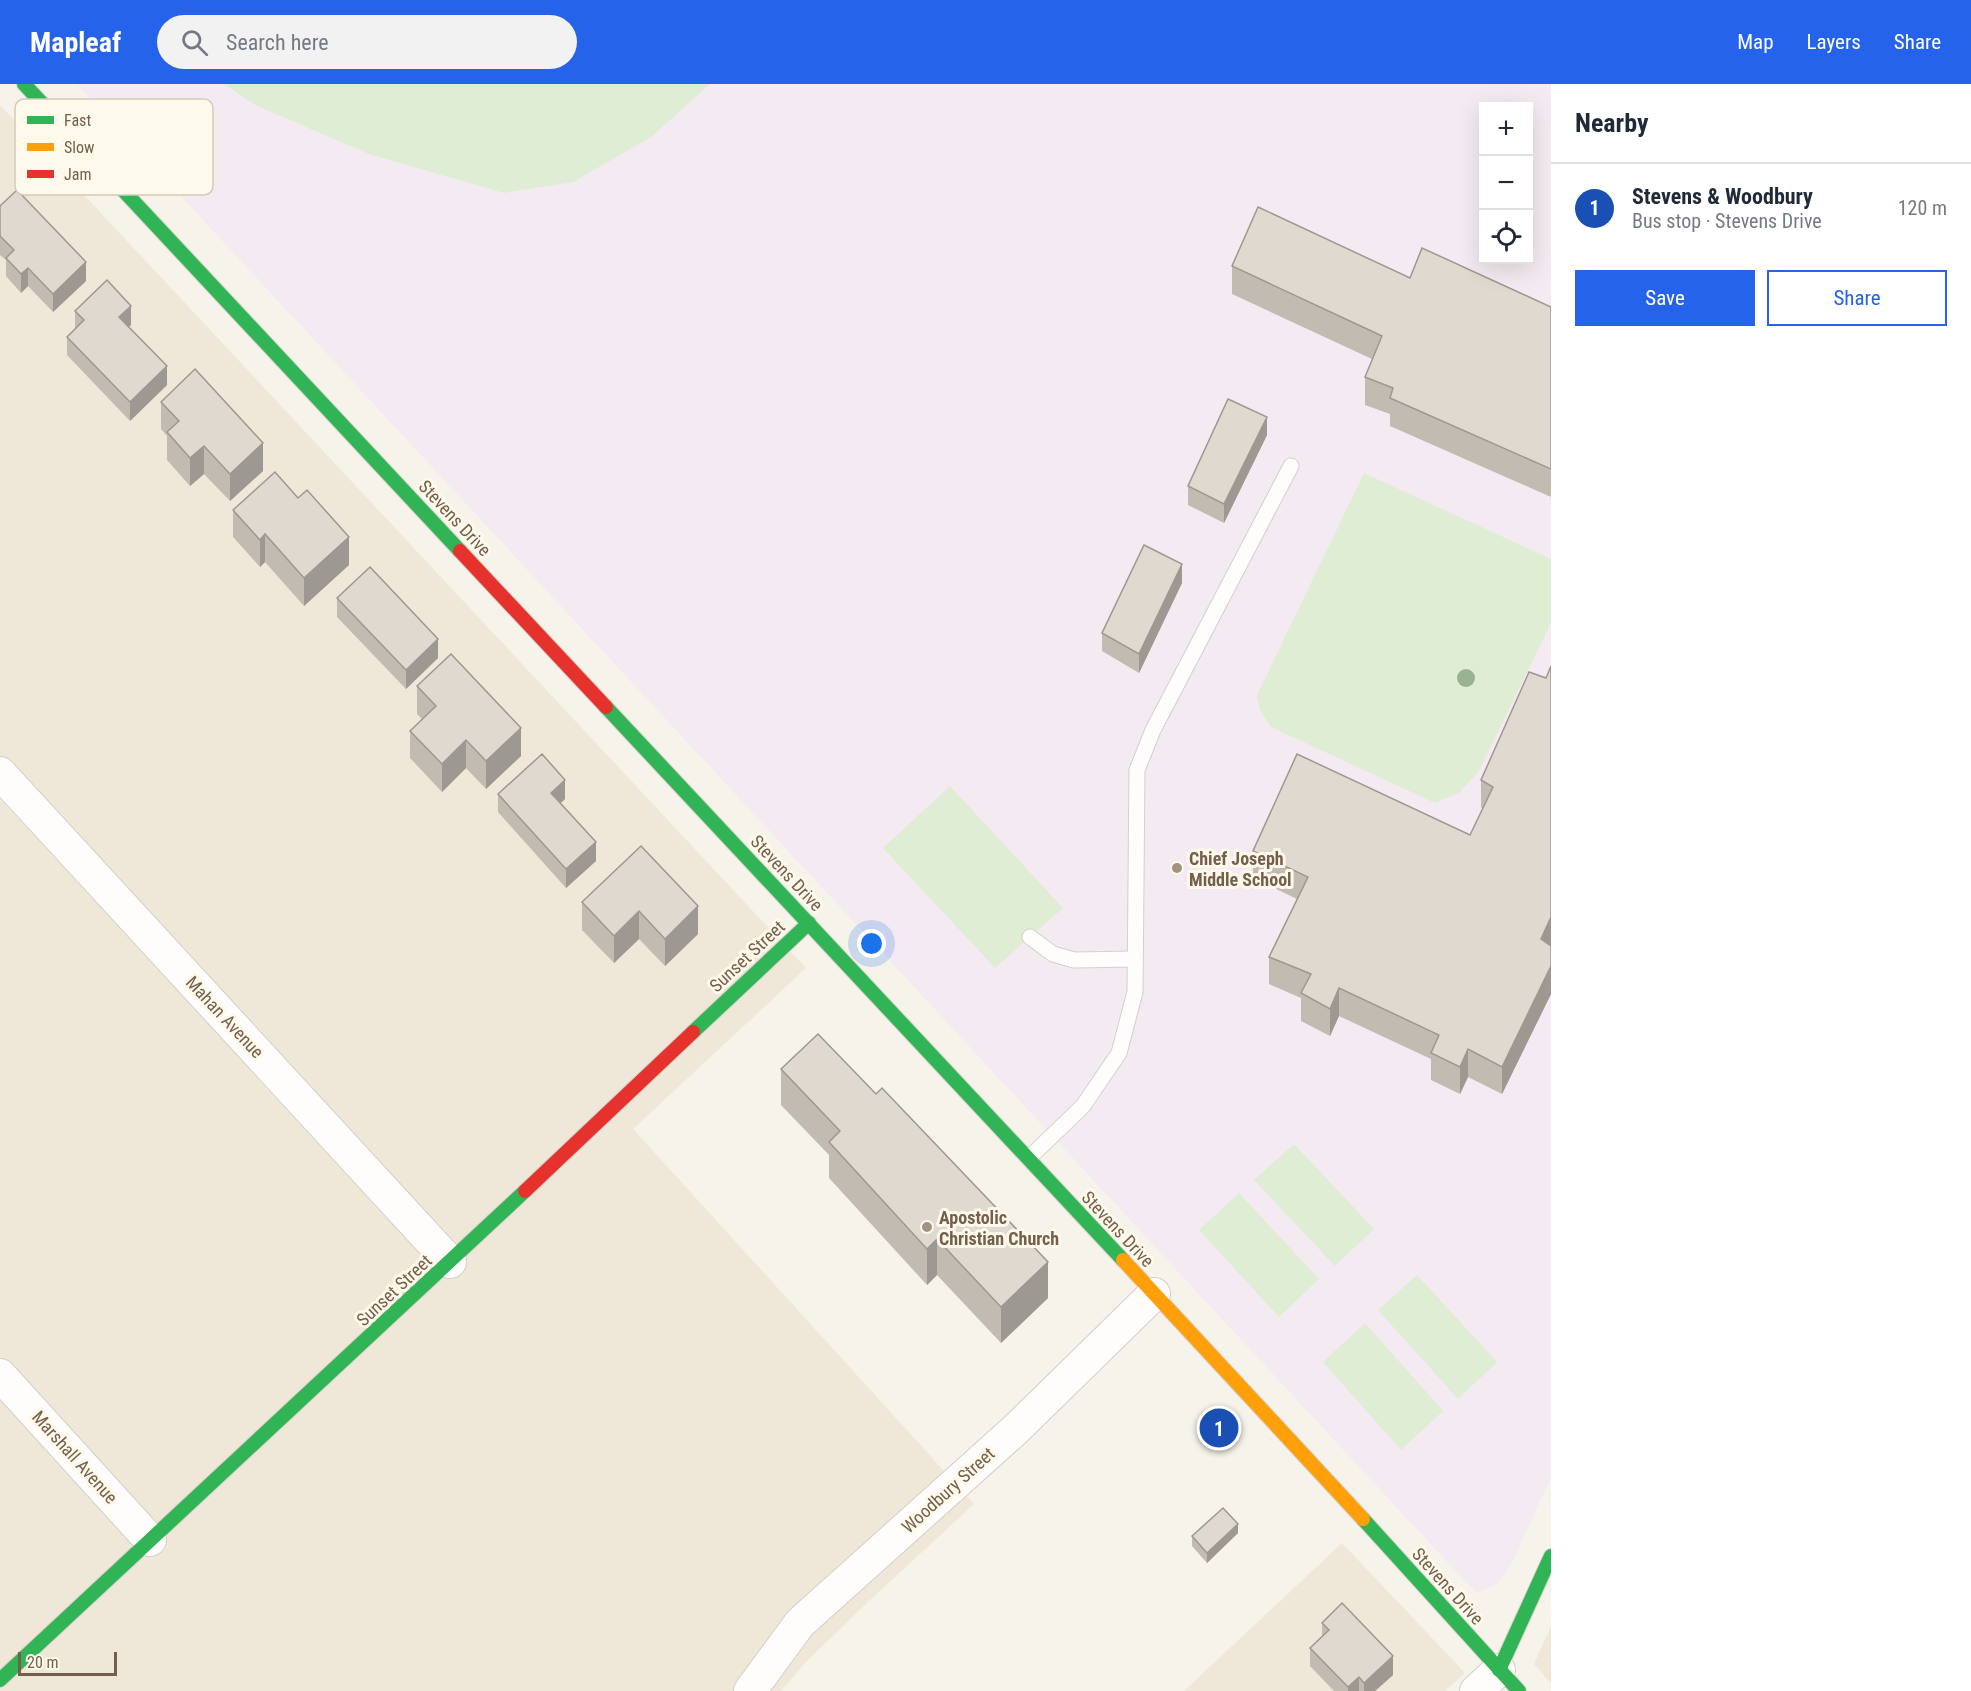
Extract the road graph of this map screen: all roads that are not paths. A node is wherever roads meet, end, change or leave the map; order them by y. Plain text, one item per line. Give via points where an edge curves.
1 (24, 84) edge
2 (38, 99) edge
3 (128, 195) edge
4 (1291, 466) dead end
5 (0, 773) edge
6 (809, 923) junction
7 (1030, 937) dead end
8 (1135, 959) junction
9 (1029, 1158) junction
10 (450, 1262) junction
11 (1154, 1294) junction
12 (0, 1375) edge
13 (150, 1540) junction
14 (1551, 1556) edge
15 (0, 1680) edge
16 (1498, 1684) edge
17 (750, 1691) edge

1 - 2 street, Stevens Drive
3 - 6 street, Stevens Drive
4 - 8 lane via 1153,730 1137,770
5 - 10 street, Mahan Avenue
6 - 9 street, Stevens Drive
6 - 10 street, Sunset Street
7 - 8 lane via 1053,954 1074,960
8 - 9 lane via 1135,992 1119,1053 1083,1106
9 - 11 street, Stevens Drive
10 - 13 street, Sunset Street
11 - 16 street, Stevens Drive via 1366,1521
11 - 17 street, Woodbury Street via 1015,1430 800,1623
12 - 13 street, Marshall Avenue
13 - 15 street, Sunset Street
14 - 16 street

